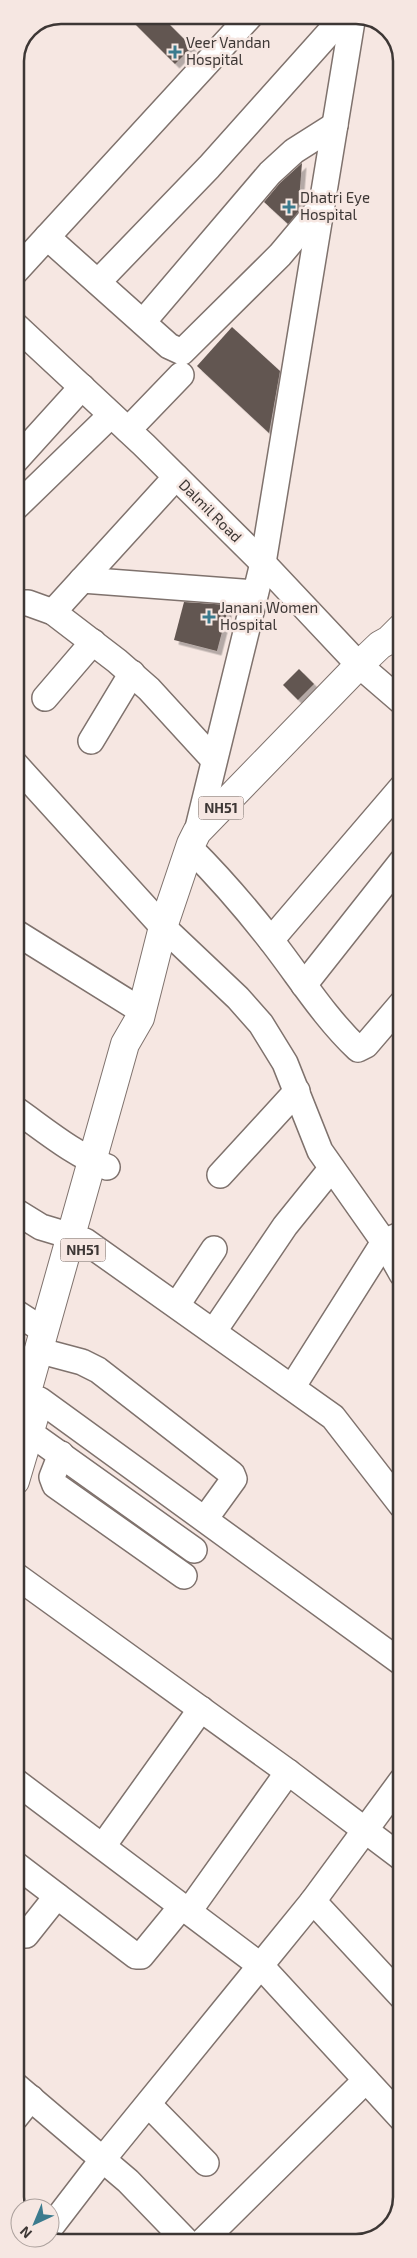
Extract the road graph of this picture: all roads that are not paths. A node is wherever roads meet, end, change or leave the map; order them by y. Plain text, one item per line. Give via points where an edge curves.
1 (243, 24) edge
2 (338, 24) edge
3 (352, 24) edge
4 (335, 125) junction
5 (322, 205) junction
6 (47, 238) junction
7 (24, 262) edge
8 (98, 282) junction
9 (142, 322) junction
10 (24, 332) edge
11 (181, 375) dead end
12 (82, 387) junction
13 (120, 423) junction
14 (24, 451) edge
15 (176, 477) junction
16 (24, 501) edge
17 (263, 563) junction
18 (82, 580) junction
19 (255, 593) junction
20 (24, 603) edge
21 (53, 612) junction
22 (393, 623) edge
23 (393, 637) edge
24 (93, 642) junction
25 (380, 644) junction
26 (359, 665) junction
27 (132, 674) junction
28 (393, 694) edge
29 (45, 698) dead end
30 (91, 741) dead end
31 (214, 760) junction
32 (24, 774) edge
33 (393, 798) edge
34 (193, 840) junction
35 (393, 873) edge
36 (163, 927) junction
37 (24, 938) edge
38 (271, 940) junction
39 (304, 985) junction
40 (393, 1013) edge
41 (141, 1014) junction
42 (297, 1091) junction
43 (24, 1115) edge
44 (99, 1164) junction
45 (331, 1169) junction
46 (220, 1175) dead end
47 (24, 1217) edge
48 (78, 1238) junction
49 (393, 1238) edge
50 (214, 1250) dead end
51 (177, 1305) junction
52 (24, 1320) edge
53 (214, 1331) junction
54 (48, 1342) junction
55 (293, 1386) junction
56 (40, 1400) junction
57 (24, 1420) edge
58 (24, 1424) edge
59 (24, 1428) edge
60 (61, 1454) junction
61 (393, 1494) edge
62 (205, 1519) junction
63 (194, 1550) dead end
64 (184, 1576) dead end
65 (24, 1581) edge
66 (393, 1656) edge
67 (201, 1709) junction
68 (288, 1772) junction
69 (24, 1788) edge
70 (393, 1792) edge
71 (366, 1829) junction
72 (103, 1846) junction
73 (393, 1851) edge
74 (24, 1871) edge
75 (56, 1896) junction
76 (313, 1901) junction
77 (185, 1908) junction
78 (24, 1935) edge
79 (261, 1966) junction
80 (393, 1987) edge
81 (366, 2080) junction
82 (24, 2093) edge
83 (149, 2105) junction
84 (393, 2109) edge
85 (103, 2159) junction
86 (206, 2163) dead end
87 (60, 2215) edge
88 (179, 2234) edge
89 (210, 2234) edge

1 - 6 street
2 - 8 street
3 - 4 street
4 - 5 street
4 - 9 street via 294,151 270,173
5 - 9 street via 280,255 187,349 182,352 176,350
5 - 17 street
6 - 7 street
6 - 8 street
8 - 9 street
10 - 12 street, Dalmil Road
11 - 13 street
12 - 13 street, Dalmil Road
12 - 14 street
13 - 15 street, Dalmil Road
13 - 16 street
15 - 17 street, Dalmil Road
15 - 18 street
17 - 19 street
17 - 26 street, Dalmil Road
18 - 19 street
18 - 21 street
19 - 31 street
20 - 21 street
21 - 24 street
22 - 25 highway, NH51 via 382,636
23 - 25 highway, NH51
24 - 27 street
24 - 29 street
25 - 26 highway, NH51
26 - 28 street, Dalmil Road
26 - 34 highway, NH51
27 - 30 street
27 - 31 street
31 - 34 street
32 - 36 street
33 - 38 street
34 - 36 highway, NH51
34 - 38 street
35 - 39 street
36 - 41 highway, NH51
36 - 42 street via 261,1024 286,1063
37 - 41 street
38 - 39 street
39 - 40 street via 358,1049 366,1045
41 - 44 highway, NH51 via 125,1044
42 - 45 street via 320,1151
42 - 46 street
43 - 44 street
44 - 48 highway, NH51
45 - 49 street
45 - 53 street via 285,1226
47 - 48 street via 41,1227
48 - 51 street
48 - 54 highway, NH51
49 - 55 street
50 - 51 street
51 - 53 street
52 - 54 street
53 - 55 street
54 - 56 highway, NH51
54 - 57 highway, NH51
54 - 62 street via 98,1370 232,1474 234,1479
55 - 61 street via 333,1417
56 - 58 highway, NH51
56 - 62 street
59 - 60 street
60 - 63 street
60 - 64 street via 52,1477 55,1485
62 - 66 street
65 - 67 street
67 - 68 street
67 - 72 street
68 - 71 street
68 - 77 street
69 - 72 street
70 - 71 street
71 - 73 street
71 - 76 street
72 - 77 street
74 - 75 street
75 - 77 street via 136,1956 141,1956
75 - 78 street
76 - 79 street
76 - 80 street
77 - 79 street
79 - 81 street
79 - 83 street
81 - 84 street
81 - 89 street
82 - 85 street
83 - 85 street
83 - 86 street
85 - 87 street
85 - 88 street via 128,2180

